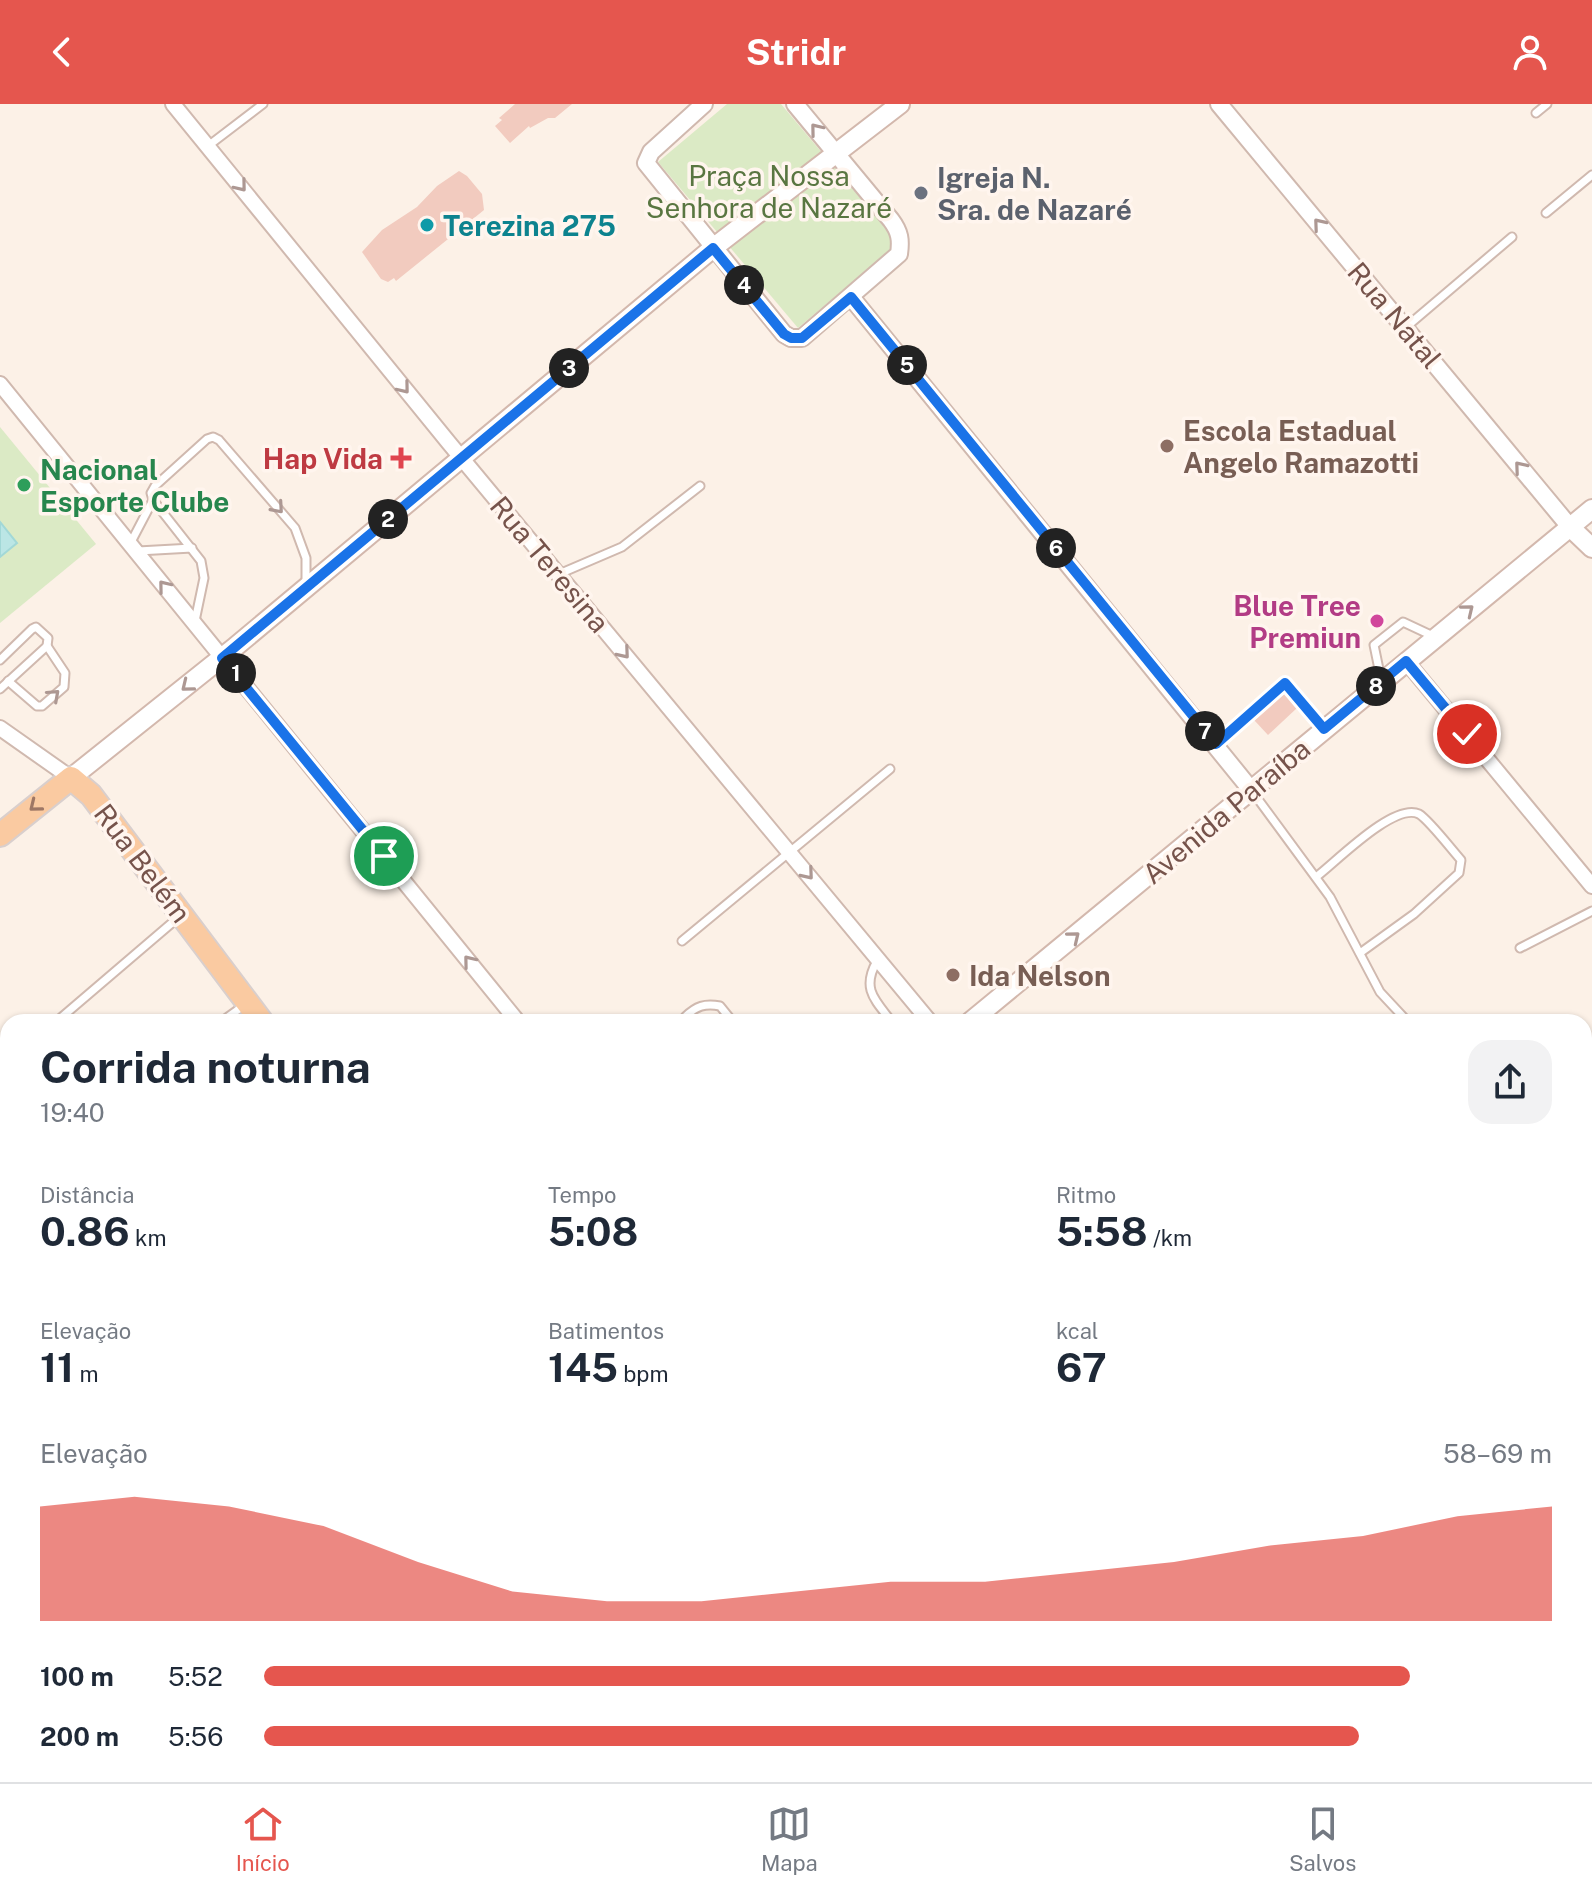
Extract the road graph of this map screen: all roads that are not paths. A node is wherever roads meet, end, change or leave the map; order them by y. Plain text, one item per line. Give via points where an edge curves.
1 (173, 104) edge
2 (263, 104) edge
3 (704, 104) edge
4 (795, 104) edge
5 (900, 104) edge
6 (1219, 104) edge
7 (1547, 104) edge
8 (1536, 113) dead end
9 (208, 146) junction
10 (837, 155) junction
11 (1592, 175) edge
12 (1546, 213) dead end
13 (1512, 237) dead end
14 (713, 248) junction
15 (851, 297) junction
16 (1405, 328) junction
17 (0, 384) edge
18 (462, 457) junction
19 (700, 486) dead end
20 (153, 500) junction
21 (1592, 509) edge
22 (1570, 527) junction
23 (133, 548) junction
24 (192, 548) junction
25 (1592, 548) edge
26 (559, 574) junction
27 (306, 587) junction
28 (194, 623) junction
29 (1435, 637) junction
30 (47, 646) junction
31 (222, 658) junction
32 (0, 660) edge
33 (1406, 661) junction
34 (8, 681) junction
35 (1381, 681) junction
36 (0, 689) edge
37 (0, 728) edge
38 (1324, 729) junction
39 (1216, 744) junction
40 (890, 769) dead end
41 (71, 778) junction
42 (1252, 791) junction
43 (0, 835) edge
44 (790, 853) junction
45 (1316, 877) junction
46 (1592, 886) edge
47 (1592, 911) edge
48 (182, 915) junction
49 (682, 941) dead end
50 (1520, 948) dead end
51 (1360, 953) junction
52 (878, 960) junction
53 (248, 1003) junction
54 (65, 1014) edge
55 (232, 1014) edge
56 (256, 1014) edge
57 (511, 1014) edge
58 (688, 1014) edge
59 (726, 1014) edge
60 (886, 1014) edge
61 (923, 1014) edge
62 (980, 1014) edge
63 (1401, 1014) edge

1 - 9 street, Rua Teresina
2 - 9 lane
3 - 14 street via 646,159
10 -> 4 street
5 - 10 main road
16 -> 6 street, Rua Natal
7 - 8 lane
9 -> 18 street, Rua Teresina
10 - 14 main road
10 - 15 street via 891,220 901,243 899,254
11 - 12 lane
13 - 16 lane
14 - 15 street via 791,338 802,338
14 - 18 main road
15 - 39 street
22 -> 16 street, Rua Natal
17 - 23 street
18 - 26 street, Rua Teresina
18 - 27 main road
19 - 26 lane via 622,547
20 - 23 lane
20 - 24 lane
20 -> 27 lane via 155,486 207,439 219,440 295,528 306,558
21 - 22 main road, Avenida Paraíba
22 - 25 main road
29 -> 22 main road, Avenida Paraíba
23 - 24 lane
28 -> 23 street
24 - 28 lane via 204,578
26 -> 44 street, Rua Teresina
27 - 31 main road
28 - 31 street
29 - 33 main road, Avenida Paraíba
29 - 35 lane via 1403,622 1374,645
30 - 32 lane via 48,638 36,627
30 - 34 lane
34 -> 30 lane via 37,706 64,687 65,673
31 -> 41 main road
57 -> 31 street
33 - 35 main road, Avenida Paraíba
33 - 46 street
34 - 36 lane
35 - 38 main road, Avenida Paraíba
37 - 41 street, Rua Belém
38 - 39 lane via 1285,683
38 - 42 main road, Avenida Paraíba
39 - 42 street
40 - 44 lane
41 -> 43 main road
41 - 48 main road, Rua Belém via 91,795
42 - 45 lane
62 -> 42 main road, Avenida Paraíba
44 - 49 lane
44 -> 52 street, Rua Teresina
45 - 51 lane
45 - 51 lane via 1385,819 1406,812 1419,814 1461,860 1459,873
47 - 50 lane
48 - 53 main road, Rua Belém
48 - 54 lane
51 - 63 lane via 1380,992
52 - 60 lane via 870,989
52 - 61 street, Rua Teresina
53 - 55 lane
53 - 56 main road, Rua Belém
58 - 59 lane via 706,1003

